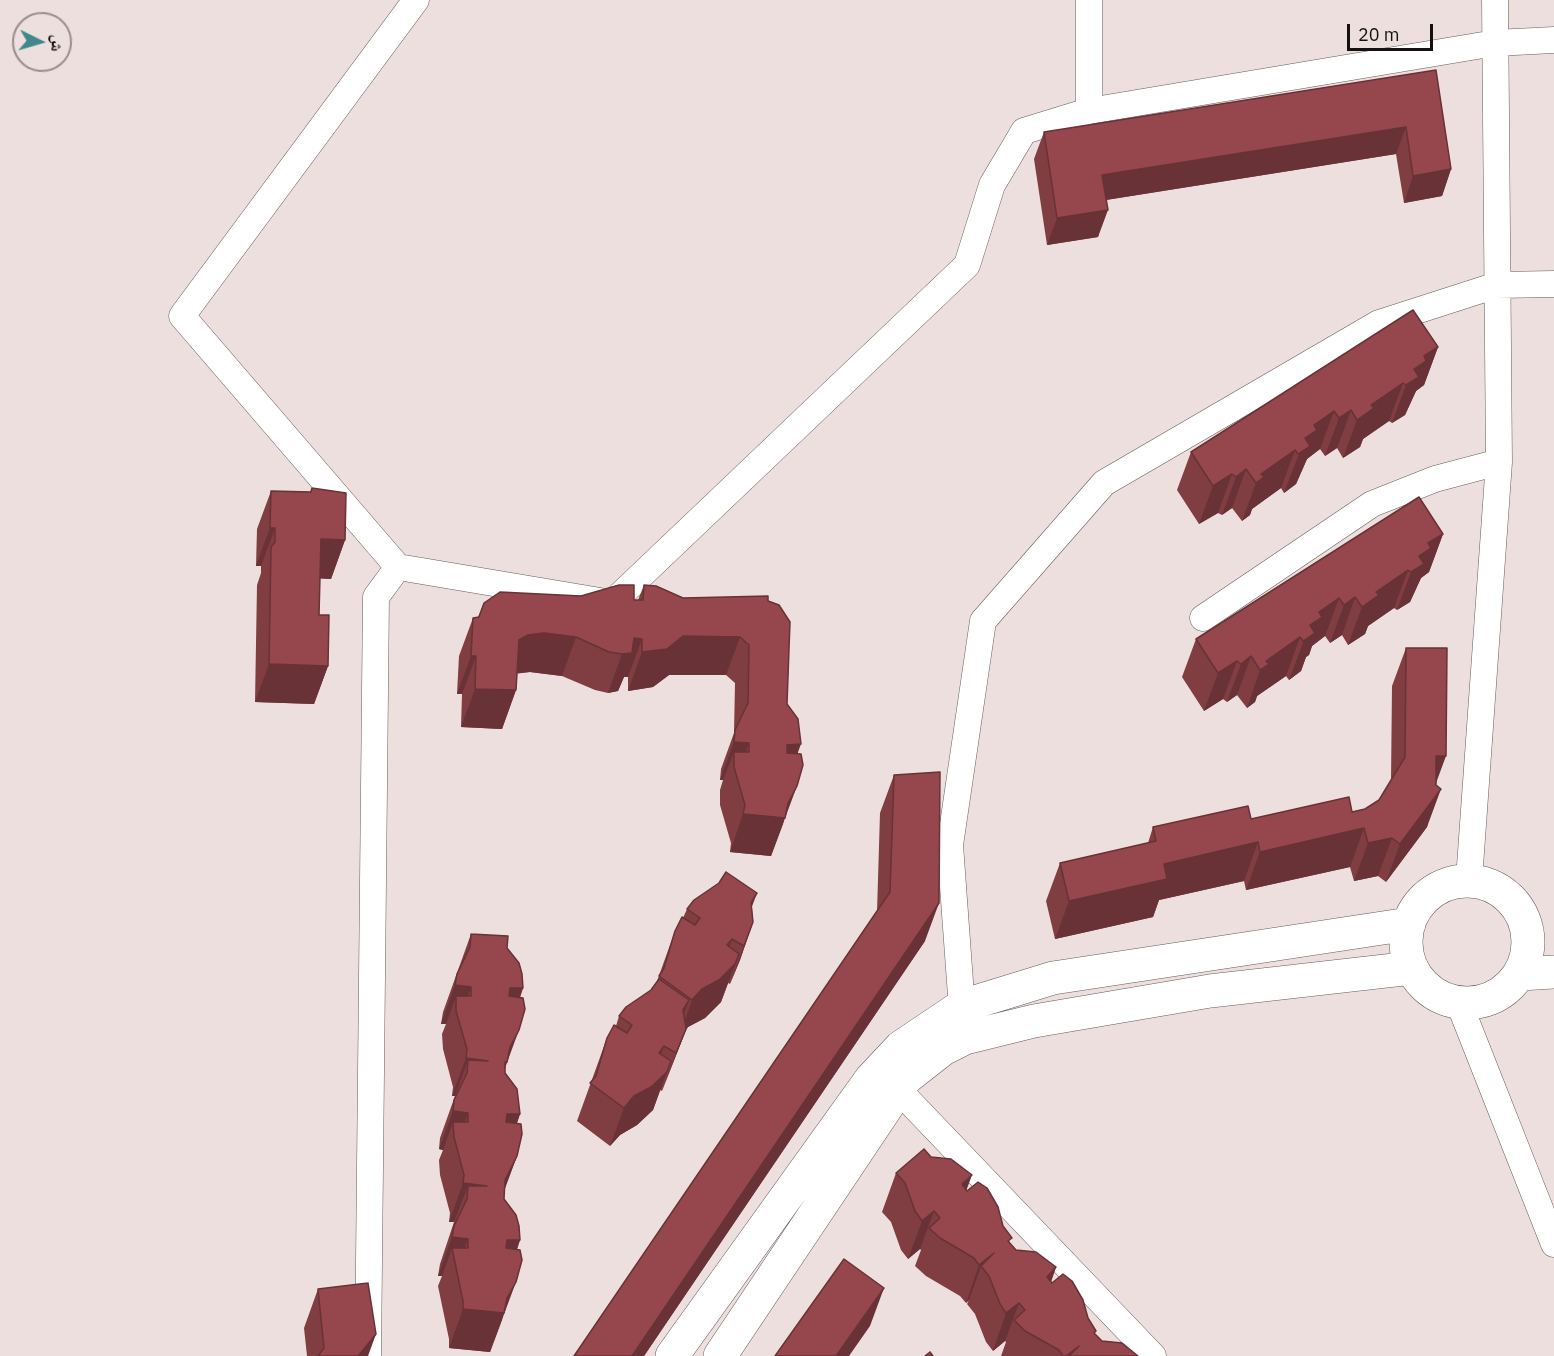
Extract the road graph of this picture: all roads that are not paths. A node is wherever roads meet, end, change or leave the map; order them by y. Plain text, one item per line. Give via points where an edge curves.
1 (416, 0) edge
2 (1089, 0) edge
3 (1495, 0) edge
4 (1554, 40) edge
5 (1495, 42) junction
6 (1089, 111) junction
7 (1554, 284) edge
8 (1497, 285) junction
9 (1499, 462) junction
10 (398, 567) junction
11 (1203, 618) dead end
12 (1469, 880) junction
13 (1409, 924) junction
14 (1540, 924) edge
15 (1412, 968) junction
16 (1554, 972) edge
17 (1520, 974) junction
18 (1459, 1003) junction
19 (962, 1006) junction
20 (964, 1038) junction
21 (889, 1080) junction
22 (1554, 1244) edge
23 (368, 1356) edge
24 (672, 1356) edge
25 (720, 1356) edge
26 (1152, 1356) edge

1 - 10 street via 182,316
2 - 6 street
3 - 5 street
4 - 5 street
5 - 6 street
5 - 8 street
6 - 10 street via 1024,131 992,185 967,265 612,603
7 - 8 street
8 - 9 street
8 - 19 street via 1379,323 1104,483 983,621 950,845
9 - 11 street via 1435,479 1372,504
9 - 12 street
10 - 23 street via 376,597
12 - 13 main road via 1438,888 1425,897
12 - 14 main road via 1499,889
13 - 15 main road via 1407,954
13 - 19 main road via 1053,978
14 - 17 main road via 1529,941
15 - 18 main road via 1431,992
15 - 20 main road via 1210,991 1034,1021
16 - 17 main road
17 - 18 main road via 1494,998
18 - 22 street
19 - 20 street
19 - 21 main road via 901,1047
20 - 21 main road via 906,1078
21 - 24 main road via 829,1134
21 - 25 main road
21 - 26 street

